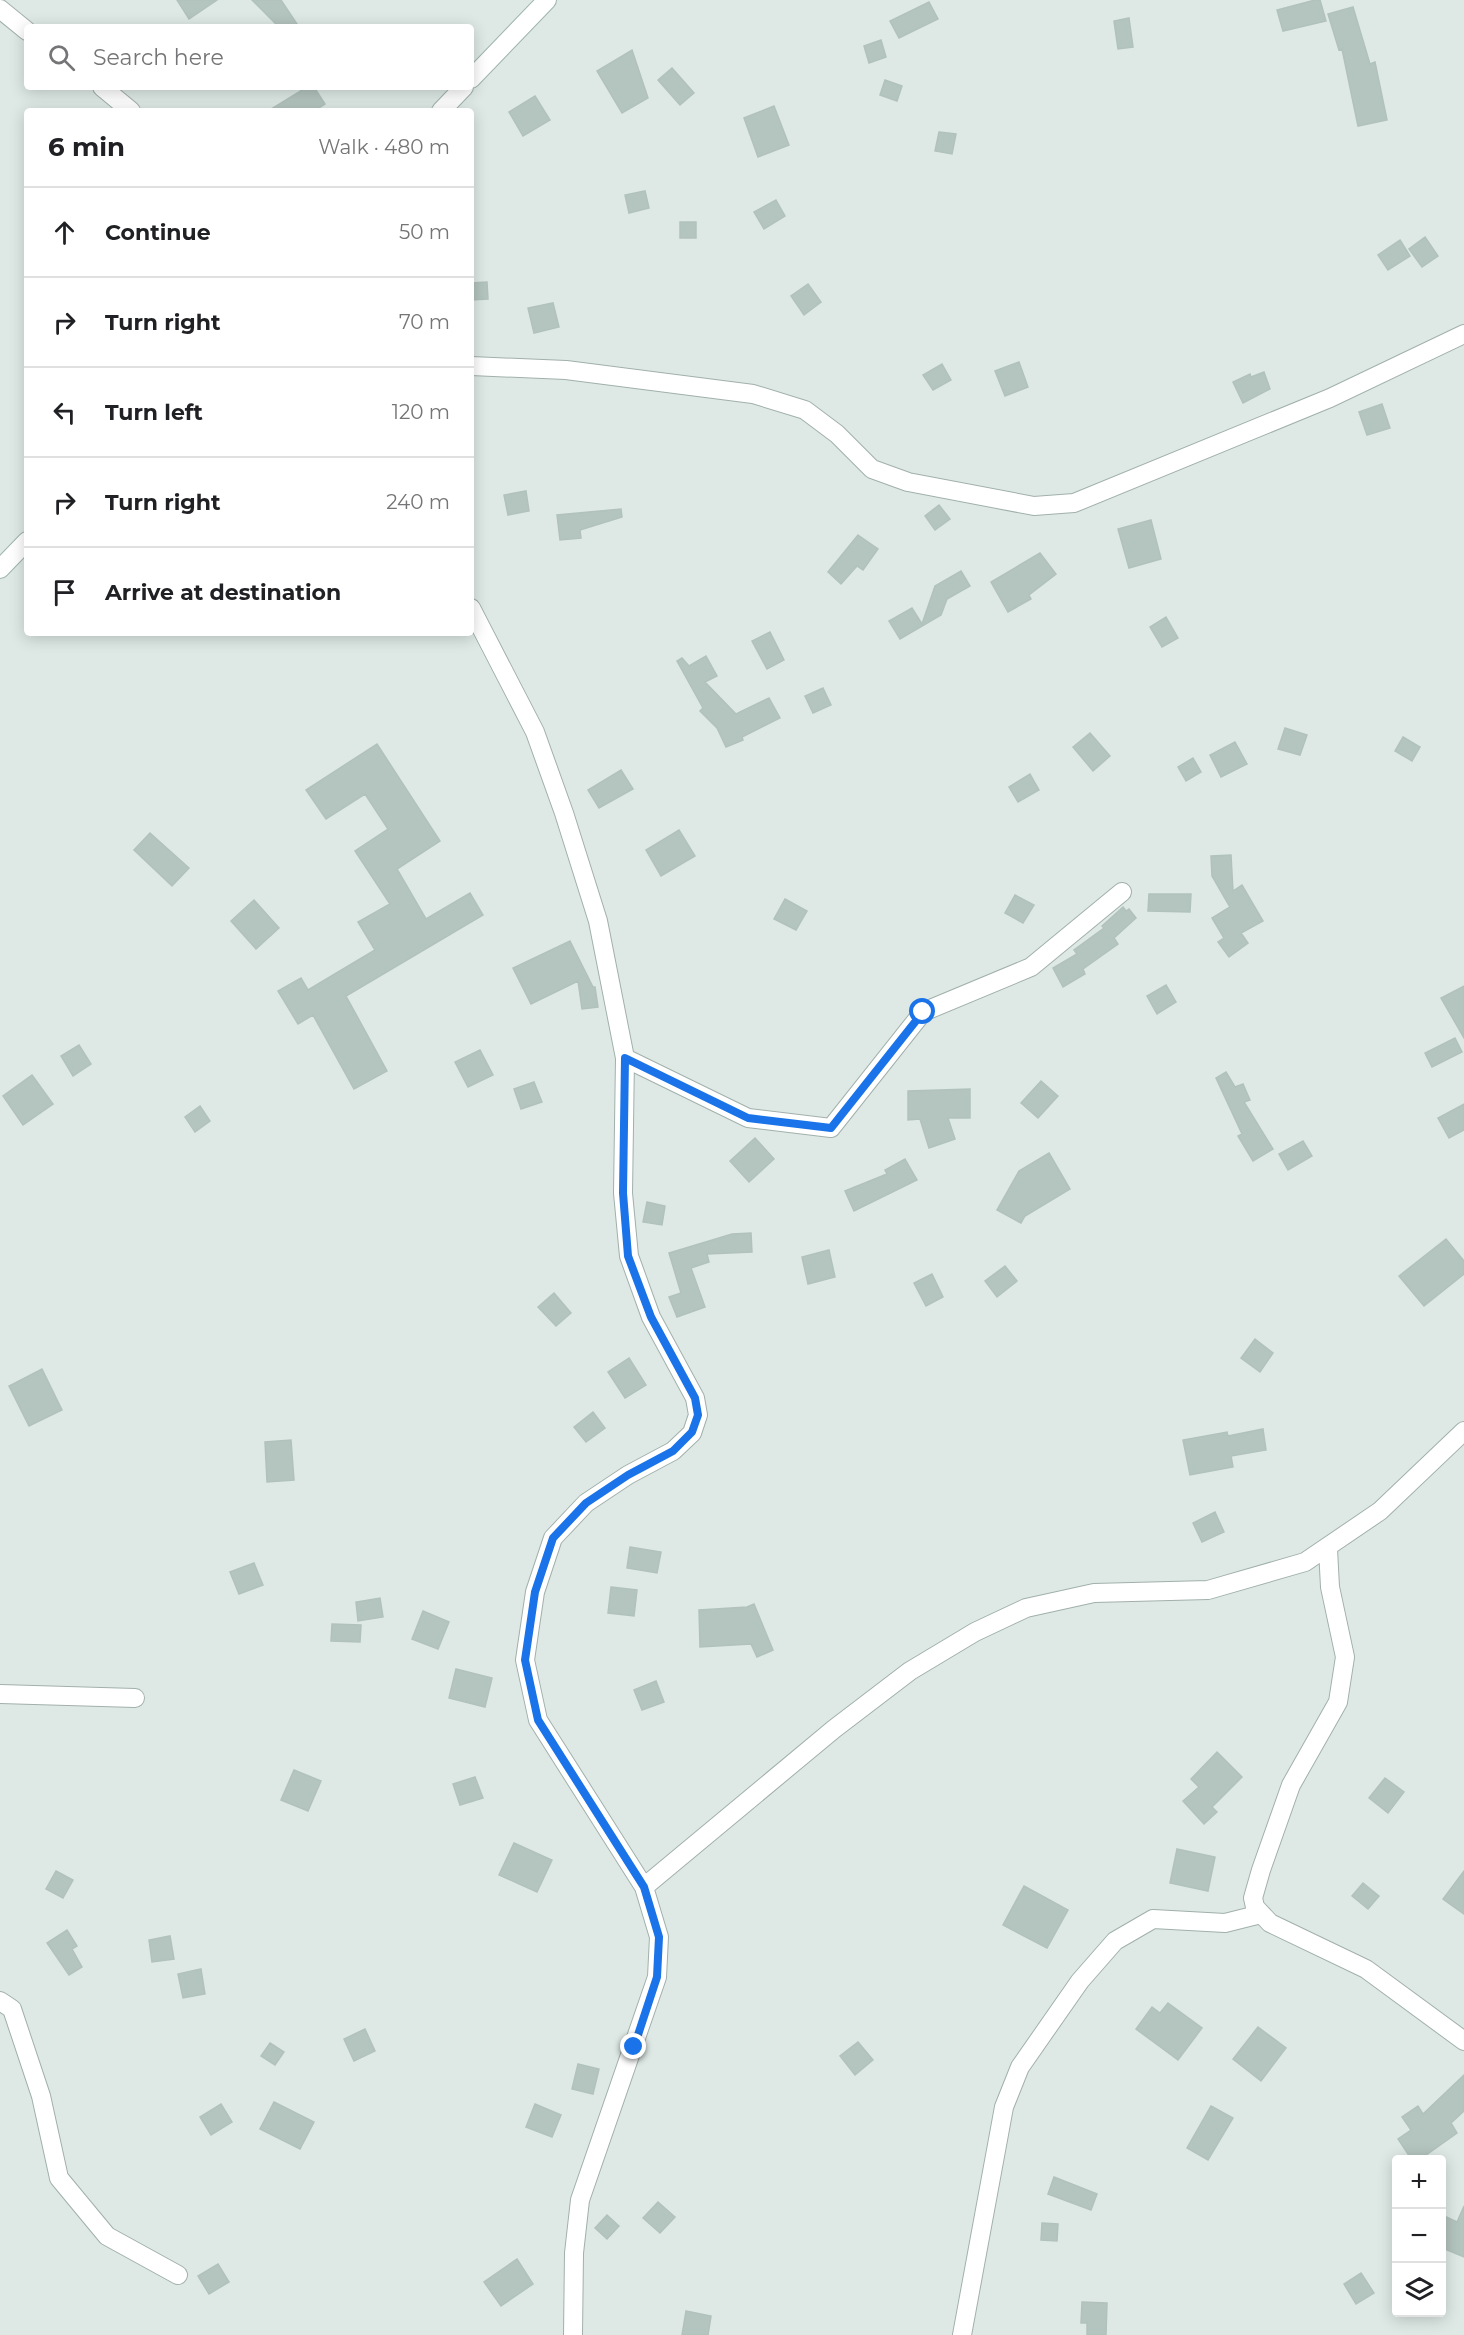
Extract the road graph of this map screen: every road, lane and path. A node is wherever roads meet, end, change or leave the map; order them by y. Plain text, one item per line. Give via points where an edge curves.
1 (547, 0) edge
2 (0, 9) edge
3 (24, 29) edge
4 (474, 76) edge
5 (106, 90) edge
6 (461, 90) edge
7 (127, 108) edge
8 (444, 108) edge
9 (1464, 334) edge
10 (474, 366) edge
11 (24, 544) edge
12 (0, 569) edge
13 (474, 614) edge
14 (1122, 892) dead end
15 (625, 1058) junction
16 (1464, 1431) edge
17 (1328, 1549) junction
18 (0, 1694) edge
19 (135, 1698) dead end
20 (644, 1887) junction
21 (1261, 1914) junction
22 (0, 2001) edge
23 (1464, 2041) edge
24 (178, 2275) dead end
25 (573, 2335) edge
26 (962, 2335) edge

1 - 4 street
2 - 3 street
5 - 7 street
6 - 8 street
9 - 10 street via 1330,398 1074,503 1034,506 908,482 872,469 837,434 805,410 753,394 566,370
11 - 12 street
13 - 15 street via 535,732 564,813 598,921
14 - 15 street via 1031,967 923,1012 831,1128 748,1118
15 - 20 street via 623,1193 628,1256 651,1317 695,1398 698,1415 692,1432 673,1451 586,1503 553,1538 535,1592 525,1660 538,1720
16 - 17 street via 1380,1511
17 - 20 street via 1305,1562 1208,1590 1094,1593 1026,1608 975,1632 910,1671 834,1729
17 - 21 street via 1330,1587 1345,1657 1338,1701 1291,1785 1253,1898
18 - 19 street
20 - 25 street via 659,1937 657,1977 580,2200 574,2253
21 - 23 street via 1270,1923 1366,1969
21 - 26 street via 1225,1923 1153,1919 1115,1941 1080,1981 1020,2067 1004,2107
22 - 24 street via 12,2009 34,2074 59,2178 107,2236

